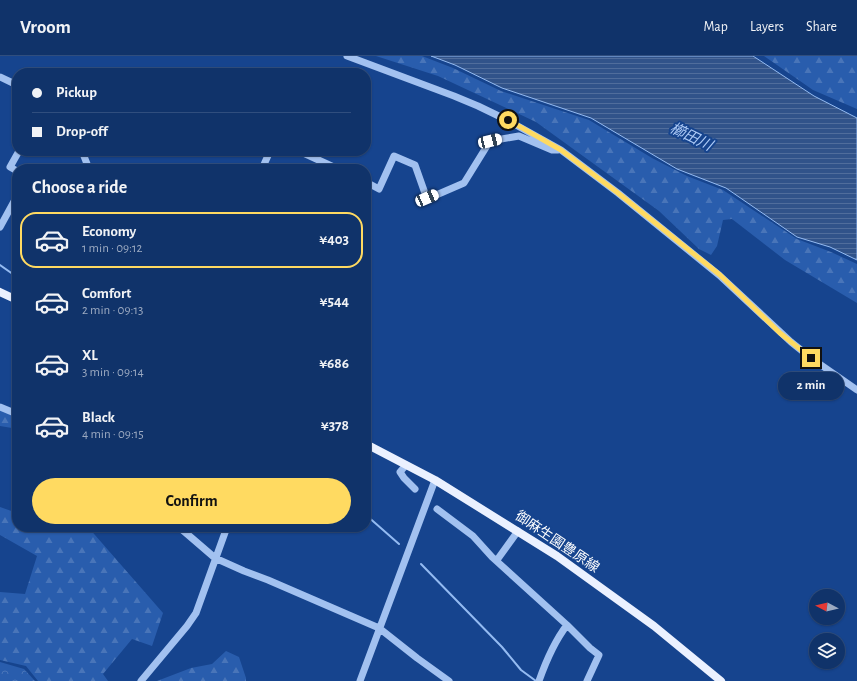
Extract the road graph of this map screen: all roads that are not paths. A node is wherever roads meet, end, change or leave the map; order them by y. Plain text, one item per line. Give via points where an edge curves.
1 (347, 56) edge
2 (0, 77) edge
3 (12, 83) edge
4 (561, 150) junction
5 (16, 156) edge
6 (310, 156) edge
7 (327, 164) edge
8 (12, 168) edge
9 (371, 184) edge
10 (12, 205) edge
11 (0, 227) edge
12 (0, 292) edge
13 (12, 298) edge
14 (857, 390) edge
15 (0, 407) edge
16 (12, 412) edge
17 (371, 447) edge
18 (406, 465) junction
19 (435, 480) junction
20 (415, 489) dead end
21 (437, 509) dead end
22 (185, 532) edge
23 (225, 532) edge
24 (518, 532) junction
25 (215, 558) junction
26 (497, 560) junction
27 (567, 625) junction
28 (380, 628) junction
29 (540, 679) edge
30 (141, 681) edge
31 (360, 681) edge
32 (449, 681) edge
33 (587, 681) edge
34 (721, 681) edge

1 - 4 street via 478,106
2 - 3 street
4 - 9 street via 552,150 518,136 490,141 464,183 427,198 415,165 394,156 379,188
4 - 14 street via 720,275 791,342
5 - 8 street via 10,167
6 - 7 street
10 - 11 street
12 - 13 main road
15 - 16 street
17 - 18 main road, 御麻生園豊原線
18 - 19 main road, 御麻生園豊原線
18 - 20 street via 400,472
19 - 24 main road, 御麻生園豊原線
19 - 28 street
21 - 26 street via 473,536
22 - 25 street
23 - 25 street
24 - 26 street
24 - 34 main road, 御麻生園豊原線 via 557,556 642,618
25 - 28 street
25 - 30 street via 196,613
26 - 27 street
27 - 29 street via 549,654
27 - 33 street via 599,655
28 - 31 street
28 - 32 street

